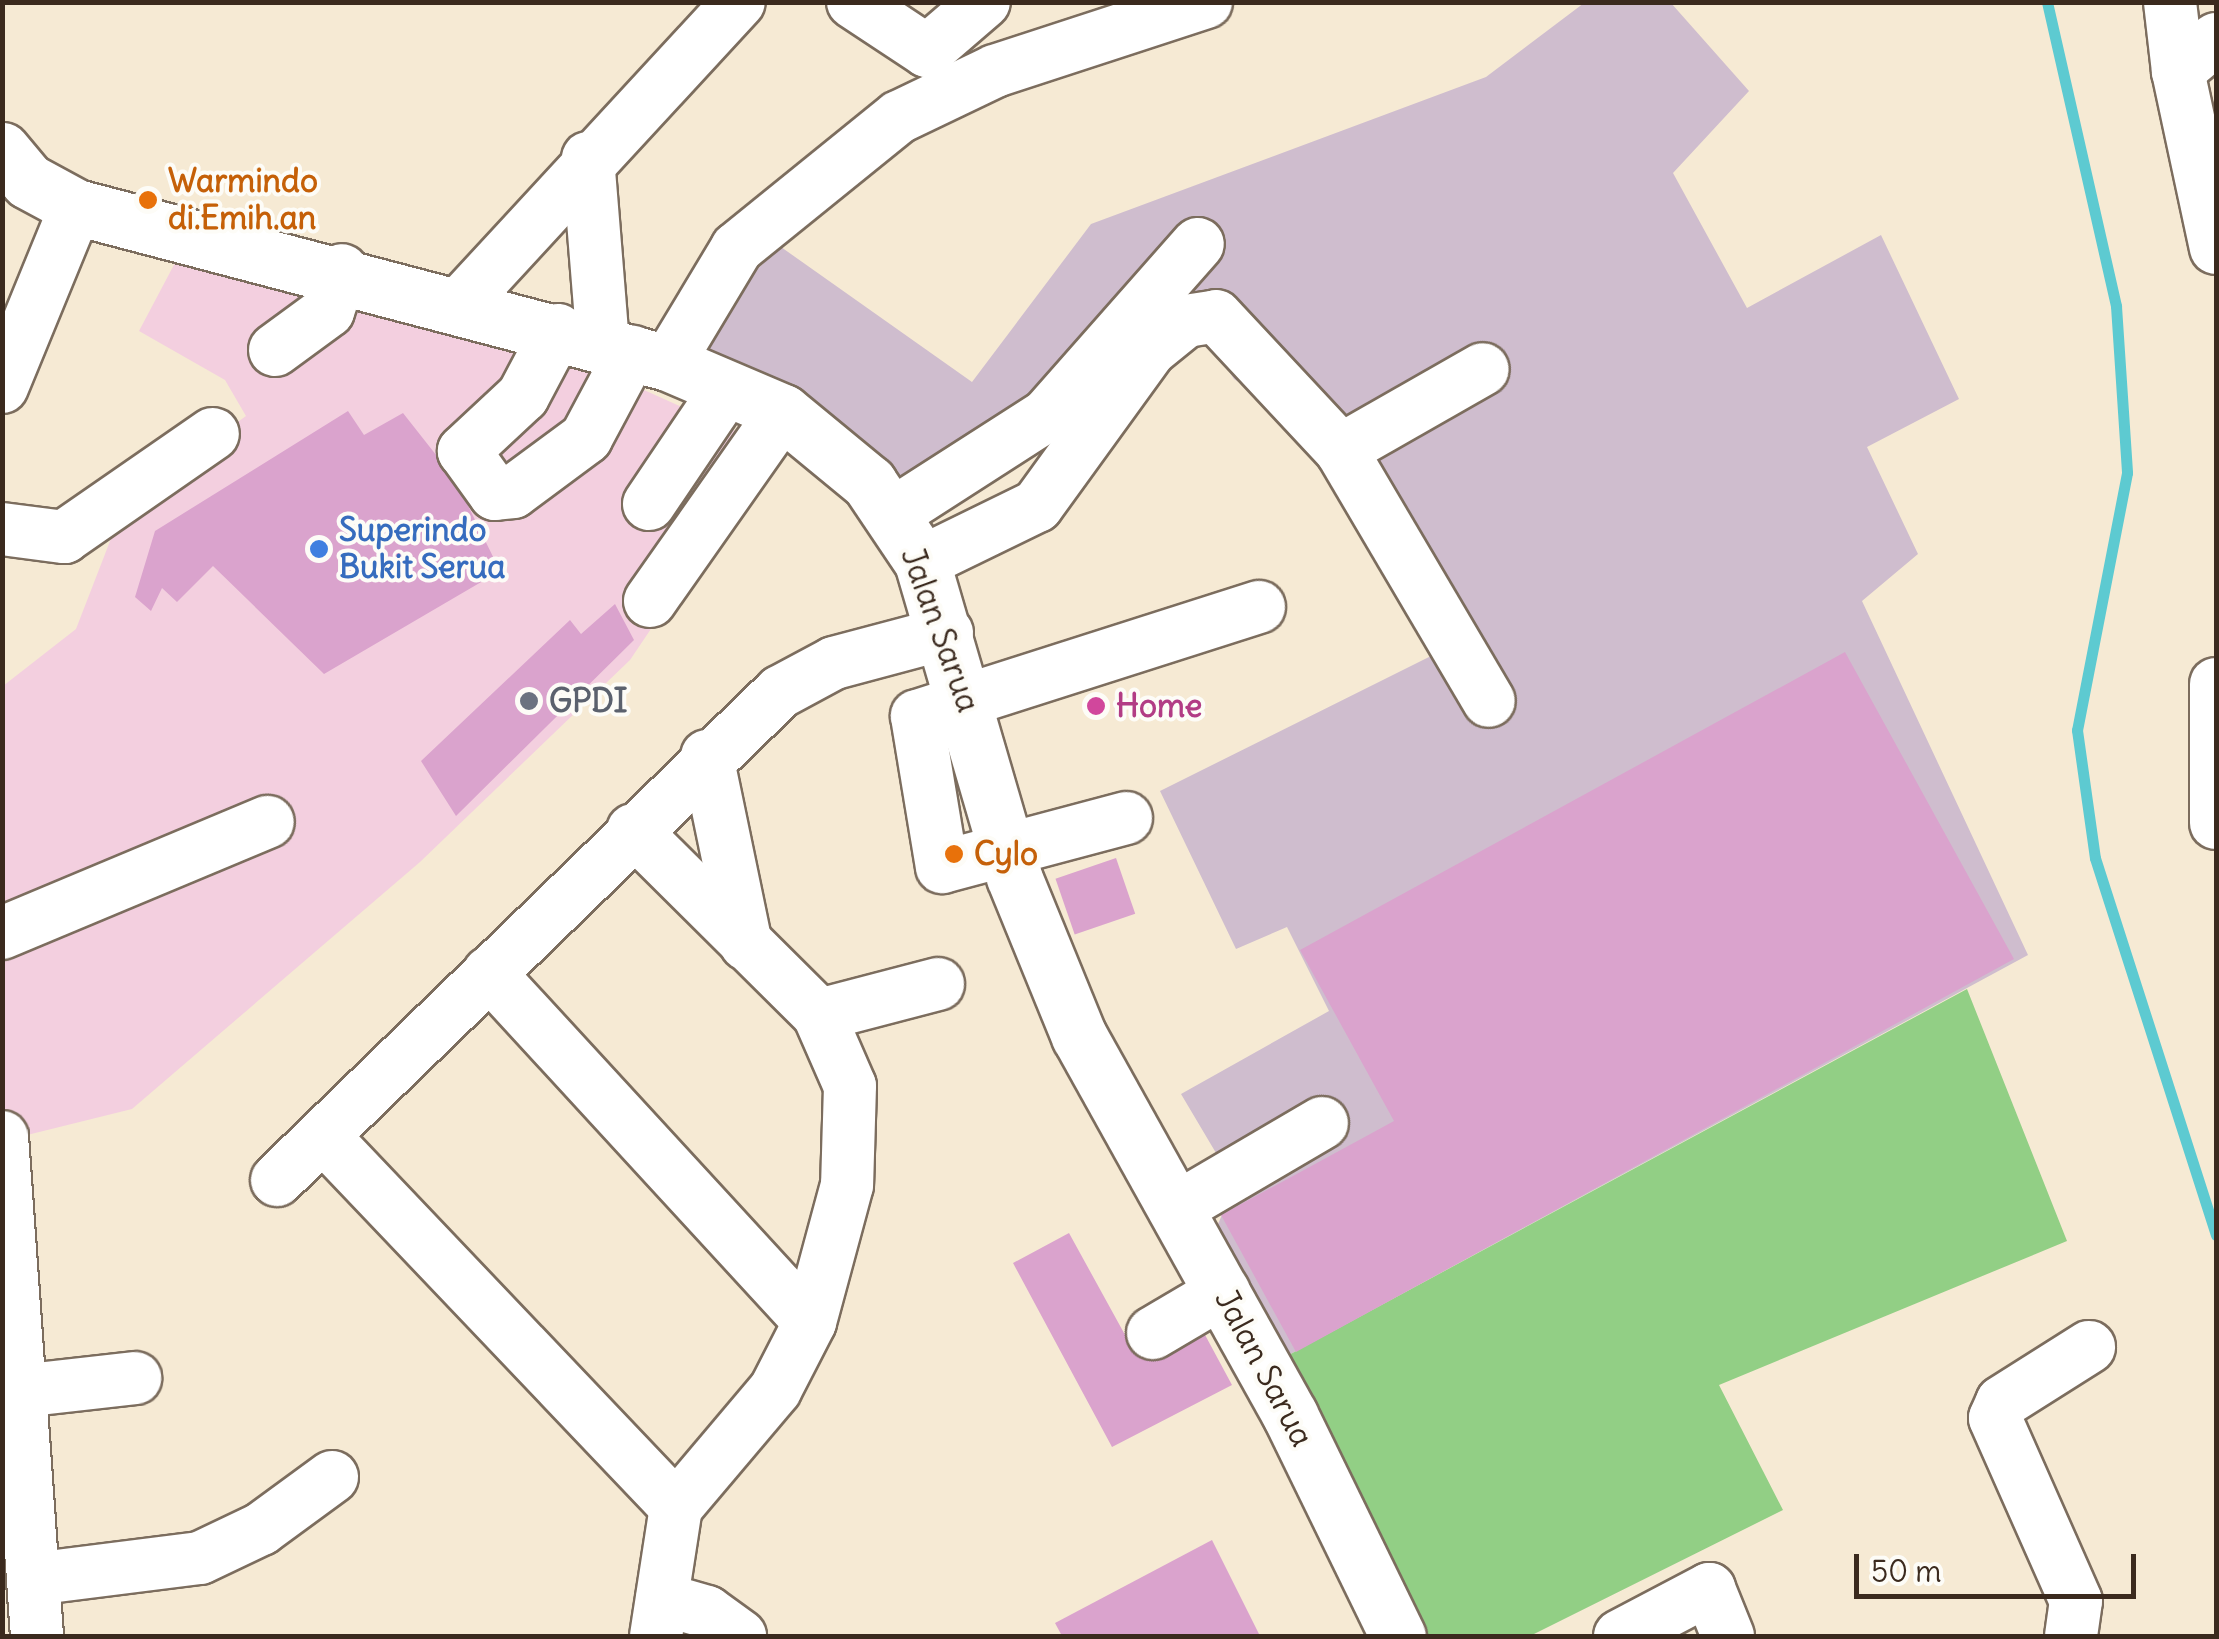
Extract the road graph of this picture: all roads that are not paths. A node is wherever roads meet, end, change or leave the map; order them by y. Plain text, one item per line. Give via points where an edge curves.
1 (739, 2) edge
2 (852, 2) edge
3 (984, 2) edge
4 (1206, 2) edge
5 (2170, 2) edge
6 (2198, 55) edge
7 (2, 150) edge
8 (588, 158) junction
9 (76, 207) junction
10 (1198, 244) dead end
11 (2216, 248) edge
12 (342, 270) junction
13 (462, 302) junction
14 (615, 347) junction
15 (275, 350) dead end
16 (1483, 369) dead end
17 (5, 373) edge
18 (726, 390) junction
19 (512, 407) junction
20 (783, 412) junction
21 (212, 434) dead end
22 (586, 438) junction
23 (1340, 450) junction
24 (649, 504) dead end
25 (893, 514) junction
26 (2, 530) edge
27 (922, 562) junction
28 (650, 601) dead end
29 (1259, 607) dead end
30 (948, 633) junction
31 (2216, 684) edge
32 (967, 696) junction
33 (1490, 701) dead end
34 (2214, 744) edge
35 (707, 756) junction
36 (1126, 818) dead end
37 (268, 822) dead end
38 (2216, 823) edge
39 (633, 830) junction
40 (1008, 855) junction
41 (2, 933) edge
42 (746, 944) junction
43 (489, 972) junction
44 (938, 984) dead end
45 (819, 1015) junction
46 (1322, 1123) dead end
47 (323, 1136) junction
48 (2, 1137) edge
49 (277, 1180) dead end
50 (1177, 1208) junction
51 (1224, 1292) junction
52 (810, 1322) junction
53 (1153, 1334) dead end
54 (2089, 1347) dead end
55 (135, 1378) dead end
56 (15, 1404) edge
57 (332, 1477) dead end
58 (676, 1507) junction
59 (33, 1579) junction
60 (659, 1618) edge
61 (37, 1636) edge
62 (740, 1636) edge
63 (1398, 1636) edge
64 (1620, 1636) edge
65 (1728, 1636) edge
66 (2072, 1636) edge

1 - 8 street
2 - 3 street via 926,51
4 - 14 street via 995,70 899,117
5 - 6 street
6 - 11 street
7 - 9 main road, Jalan Sarua via 28,182
8 - 13 street
8 - 14 street
9 - 12 main road, Jalan Sarua
9 - 17 street
10 - 25 street via 1047,415
12 - 13 main road, Jalan Sarua
12 - 15 street via 328,311
13 - 14 main road, Jalan Sarua
14 - 18 main road, Jalan Sarua
14 - 19 street
14 - 22 street
16 - 23 street
18 - 20 main road, Jalan Sarua
18 - 24 street
19 - 22 street
19 - 22 street via 464,451 496,494 513,492
20 - 25 main road, Jalan Sarua via 839,454
20 - 28 street
21 - 26 street via 64,537
23 - 27 street via 1230,324 1199,315 1150,350 1037,506
23 - 33 street
25 - 27 main road, Jalan Sarua
27 - 30 main road, Jalan Sarua
29 - 32 street
30 - 32 main road, Jalan Sarua
30 - 35 street via 816,670
31 - 34 street
32 - 40 main road, Jalan Sarua
34 - 38 street
35 - 39 street
35 - 42 street
36 - 40 street
37 - 41 street
39 - 42 street
39 - 43 street
40 - 50 main road, Jalan Sarua via 1080,1036
42 - 45 street
43 - 47 street
43 - 52 street
44 - 45 street
45 - 52 street via 850,1086 847,1185
46 - 50 street
47 - 49 street
47 - 58 street
48 - 56 street
50 - 51 main road, Jalan Sarua
51 - 53 street
51 - 63 main road, Jalan Sarua
52 - 58 street via 775,1390
54 - 66 street via 2002,1402 1996,1418 2076,1601
55 - 56 street
56 - 59 street
57 - 59 street via 261,1529 200,1558
58 - 60 street
59 - 61 street
60 - 62 street via 707,1612
64 - 65 street via 1709,1589

